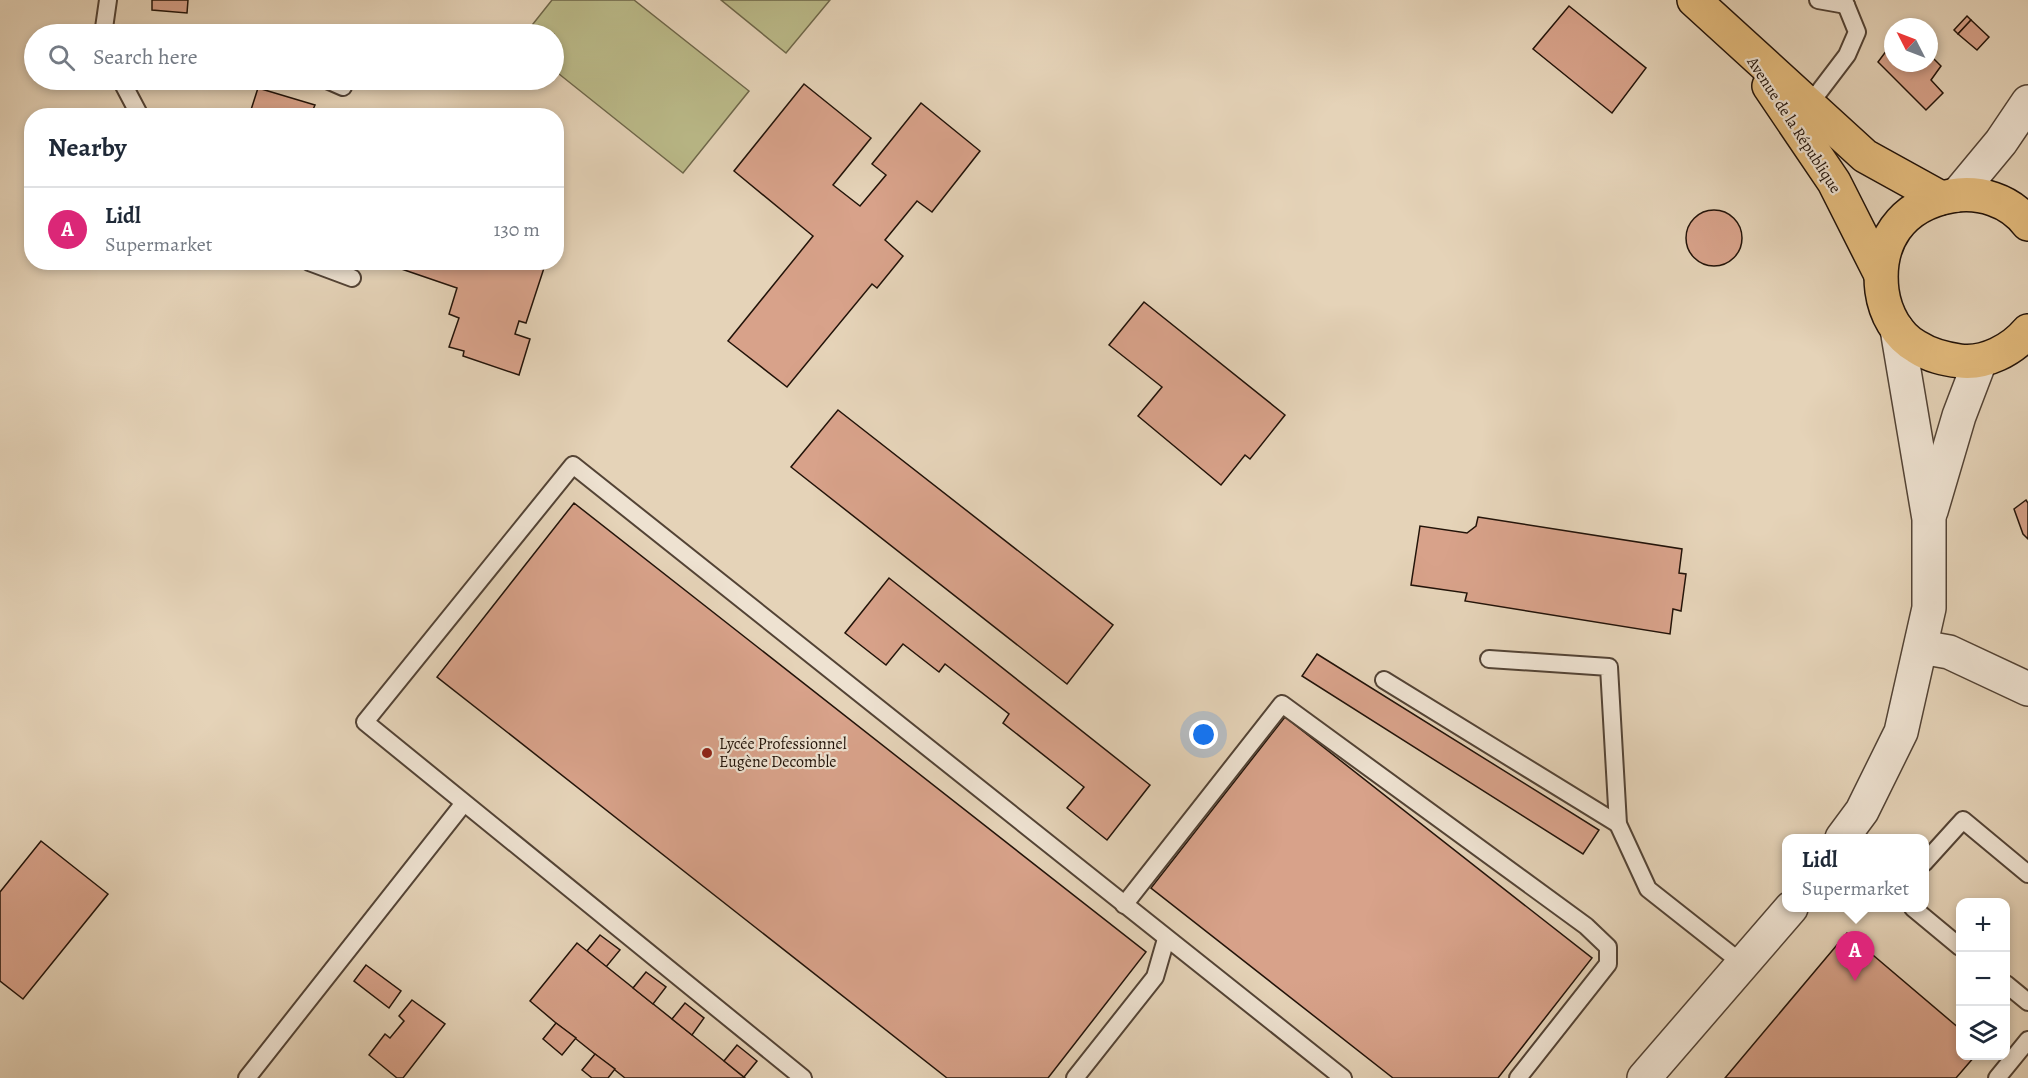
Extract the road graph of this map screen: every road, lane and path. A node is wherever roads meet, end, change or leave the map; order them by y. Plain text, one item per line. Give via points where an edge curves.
1 (108, 0) edge
2 (1694, 0) edge
3 (1818, 0) edge
4 (1848, 2) edge
5 (105, 24) edge
6 (1740, 43) junction
7 (127, 90) edge
8 (2028, 102) edge
9 (1809, 105) junction
10 (136, 108) edge
11 (1949, 196) junction
12 (2027, 217) edge
13 (330, 270) edge
14 (1880, 273) junction
15 (352, 278) dead end
16 (1896, 329) junction
17 (2022, 347) edge
18 (1980, 361) junction
19 (1929, 519) junction
20 (1921, 647) junction
21 (1489, 659) dead end
22 (1384, 680) dead end
23 (2028, 689) edge
24 (464, 803) junction
25 (1618, 824) junction
26 (1845, 834) edge
27 (1929, 857) edge
28 (2028, 874) edge
29 (1124, 905) junction
30 (1788, 912) edge
31 (1918, 912) edge
32 (1166, 939) junction
33 (1956, 943) edge
34 (1743, 964) junction
35 (2010, 987) edge
36 (2028, 1002) edge
37 (2028, 1040) edge
38 (247, 1078) edge
39 (803, 1078) edge
40 (1075, 1078) edge
41 (1343, 1078) edge
42 (1518, 1078) edge
43 (1644, 1078) edge
44 (1996, 1078) edge

1 - 5 lane
2 - 6 main road, Avenue de la République
3 - 4 lane
4 - 9 lane via 1857,32 1847,56
6 - 9 main road, Avenue de la République
6 - 14 main road, Avenue de la République via 1834,182
7 - 10 lane
8 - 11 street via 2001,142
9 - 11 main road, Avenue de la République via 1865,156
11 - 12 main road via 1974,194 1993,198
11 - 14 main road via 1930,200 1909,213 1892,232 1882,255
13 - 15 lane
14 - 16 main road via 1884,306
16 - 18 main road via 1915,347 1939,358
16 - 19 street
17 - 18 main road
18 - 19 street via 1959,416
19 - 20 street via 1929,609
20 - 23 street via 1949,652
20 - 26 street via 1900,732 1862,811
21 - 25 lane via 1609,667
22 - 25 lane
24 - 29 lane via 365,722 573,465
24 - 38 lane
24 - 39 lane
25 - 34 lane via 1647,889
27 - 28 lane via 1963,820
29 - 32 lane
29 - 42 lane via 1282,704 1586,926 1608,947 1608,964
30 - 34 street
31 - 33 lane
32 - 40 lane via 1155,977
32 - 41 lane
34 - 43 street
35 - 36 lane
37 - 44 lane

